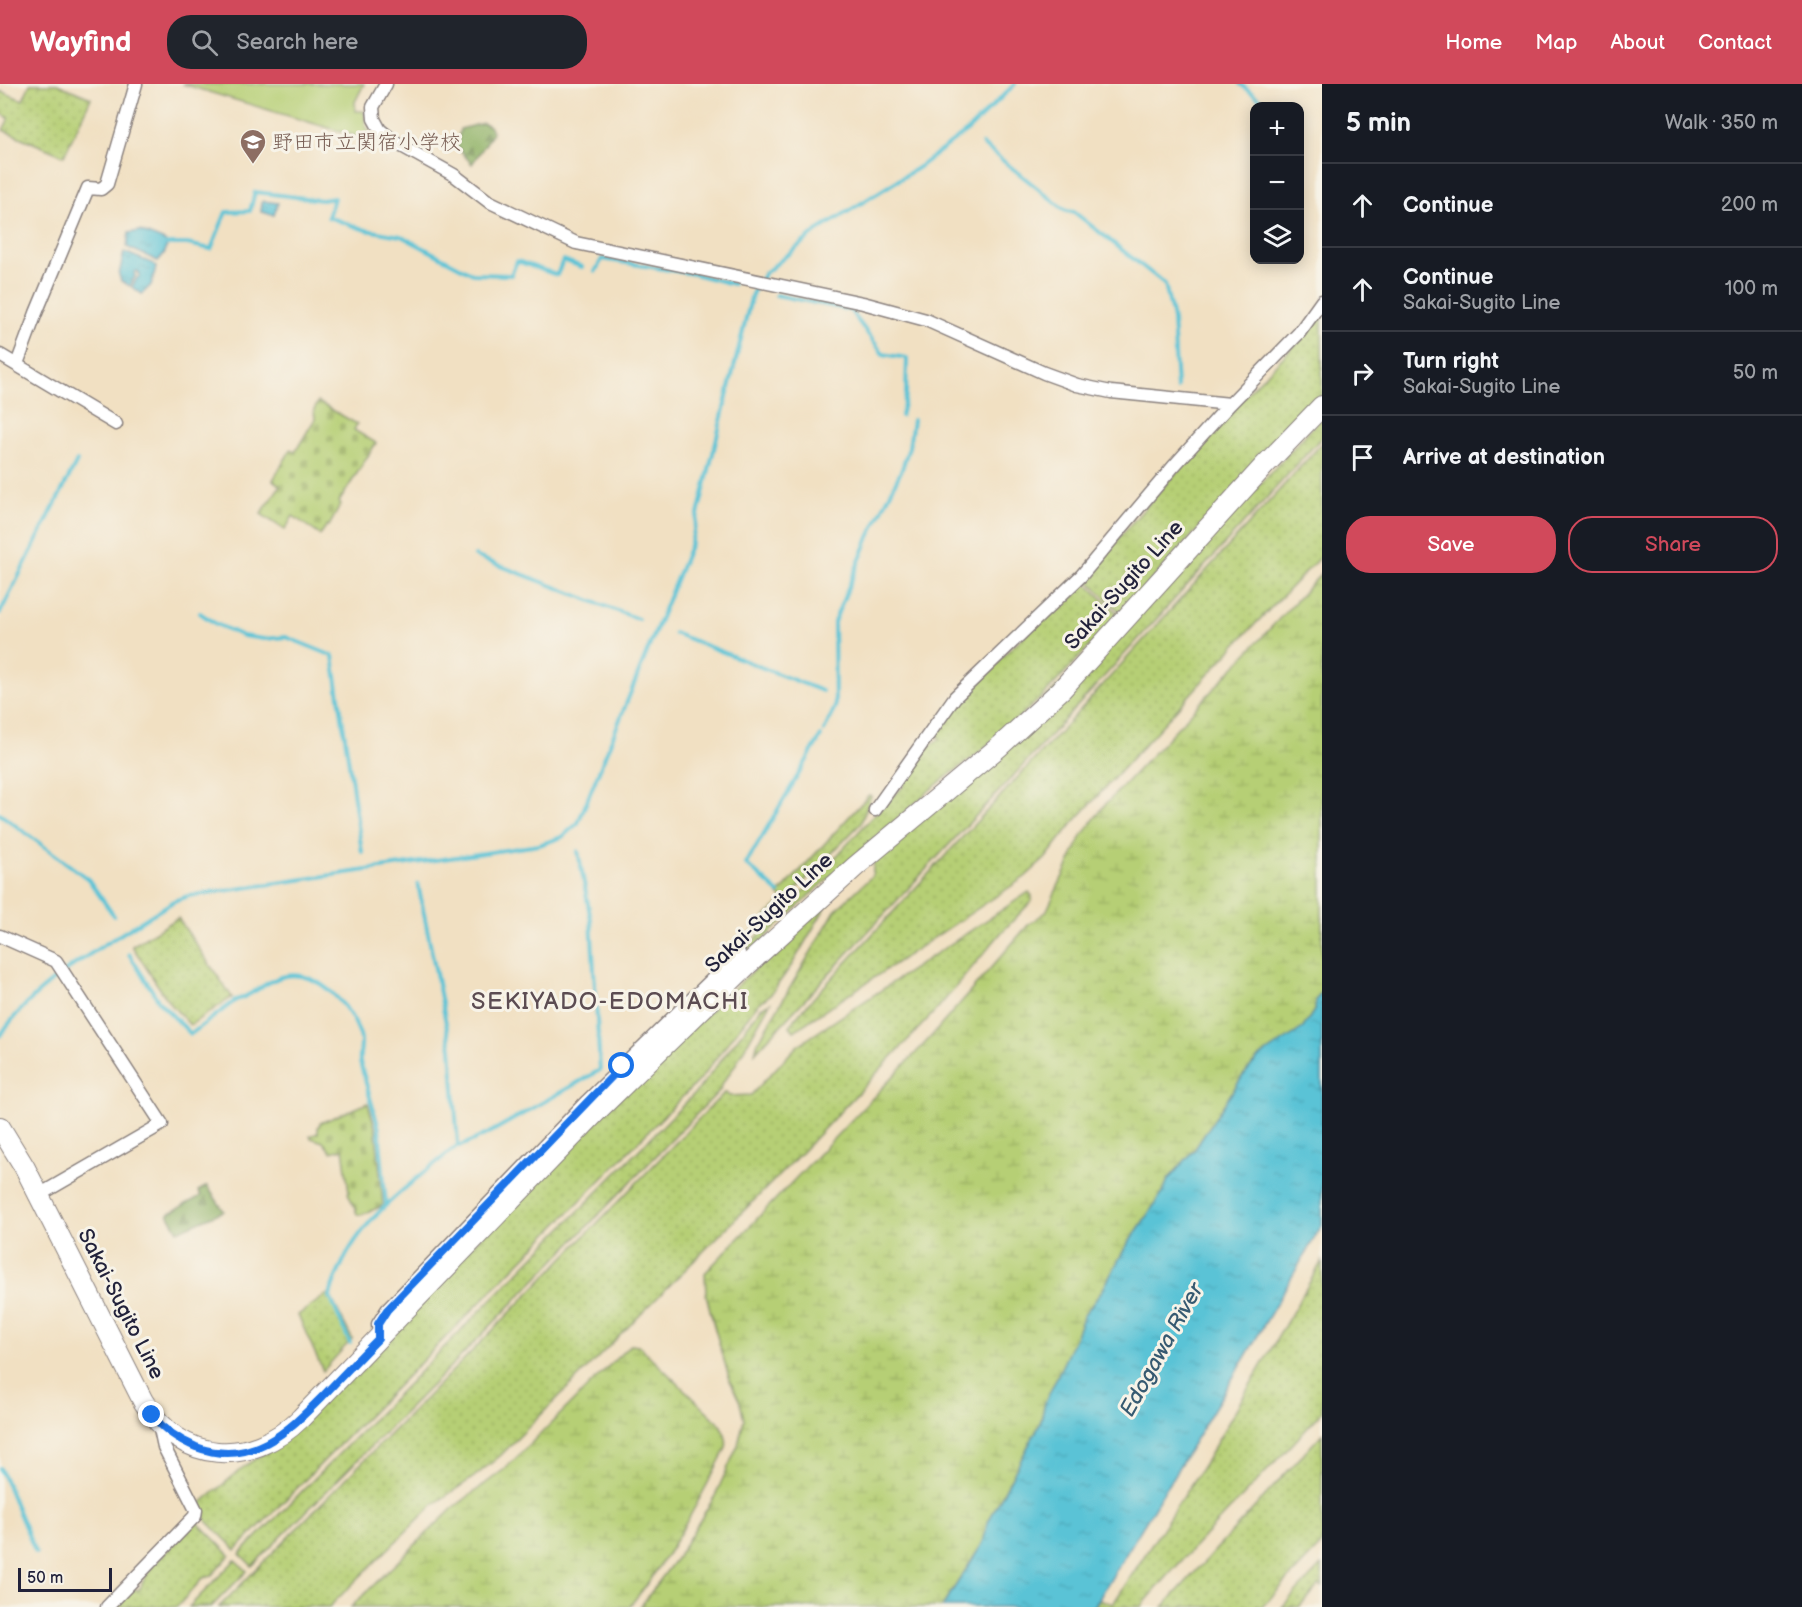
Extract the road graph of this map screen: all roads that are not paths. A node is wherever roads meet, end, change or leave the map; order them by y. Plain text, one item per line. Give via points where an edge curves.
1 (136, 84) edge
2 (386, 84) edge
3 (1322, 301) edge
4 (0, 355) edge
5 (17, 364) junction
6 (1230, 404) junction
7 (1322, 406) edge
8 (116, 424) dead end
9 (874, 810) dead end
10 (0, 936) edge
11 (739, 953) dead end
12 (0, 1127) edge
13 (39, 1195) junction
14 (378, 1339) junction
15 (159, 1424) junction
16 (107, 1607) edge

1 - 5 street via 107,184 101,189 88,188
2 - 6 street via 373,107 380,130 488,201 576,243 863,303 926,320 1077,385
3 - 6 street via 1299,333
4 - 5 street
5 - 8 street
6 - 9 street via 1081,576 955,697
7 - 14 main road, Sakai-Sugito Line via 1061,690 746,966 599,1109
10 - 13 street via 56,961 162,1124
11 - 14 street via 587,1101 387,1310 378,1324
12 - 13 main road, Sakai-Sugito Line
13 - 15 main road, Sakai-Sugito Line via 143,1401
14 - 15 main road, Sakai-Sugito Line via 290,1429 260,1446 237,1453 215,1452 181,1440
15 - 16 street via 164,1447 196,1510 195,1516

